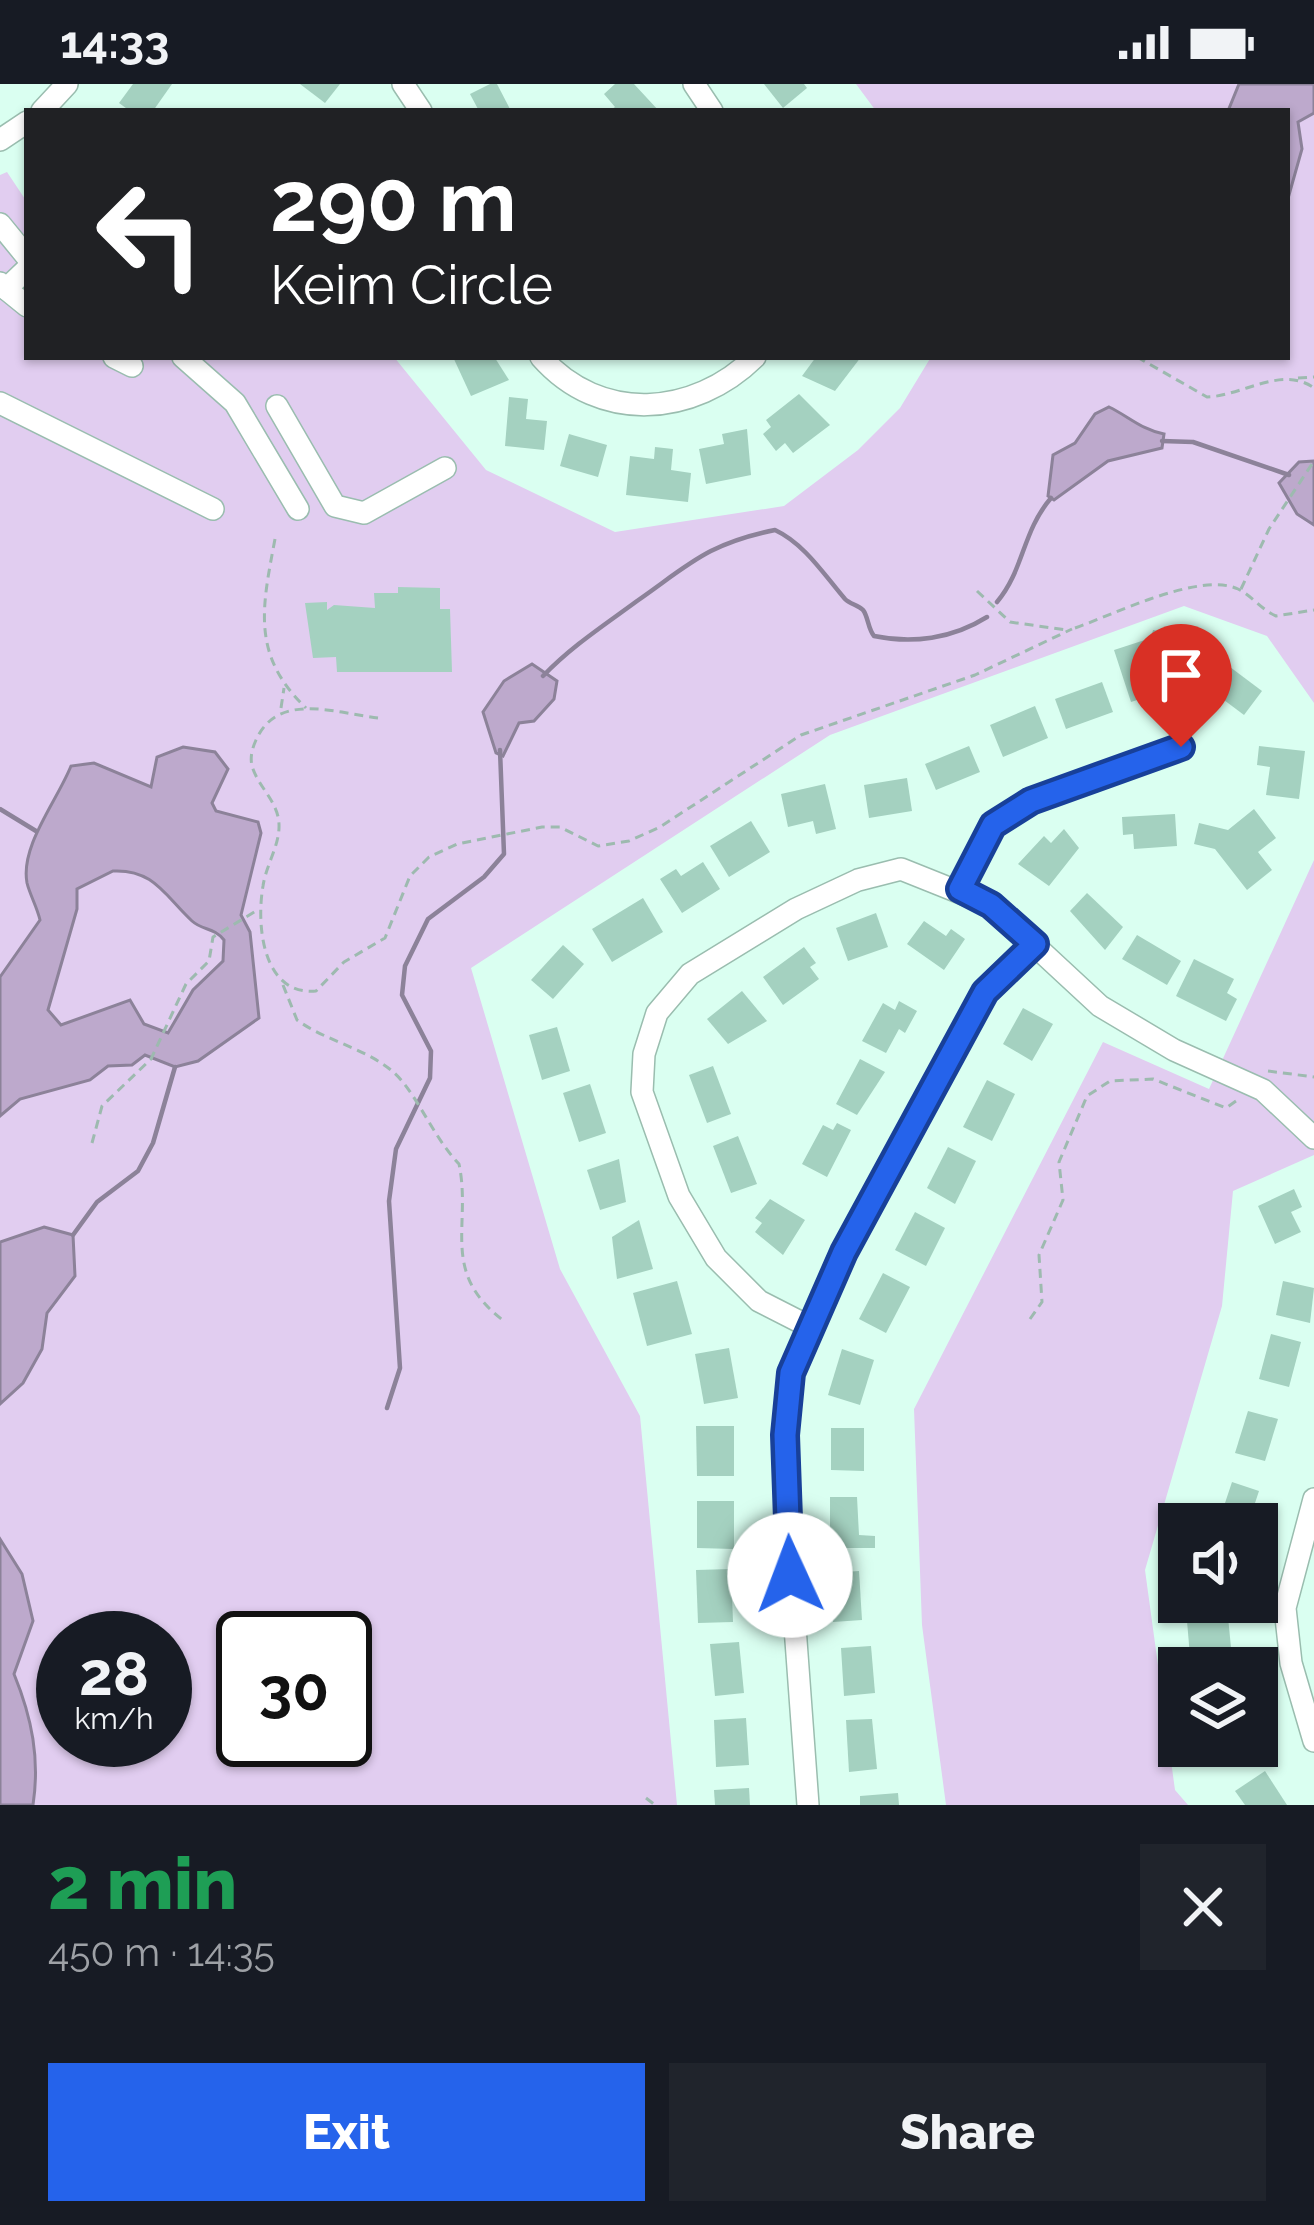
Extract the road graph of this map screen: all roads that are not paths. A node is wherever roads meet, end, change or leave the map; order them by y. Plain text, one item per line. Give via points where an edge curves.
1 (67, 84) edge
2 (45, 108) edge
3 (0, 224) edge
4 (24, 253) edge
5 (186, 360) edge
6 (544, 360) edge
7 (751, 360) edge
8 (0, 403) edge
9 (277, 406) dead end
10 (445, 468) dead end
11 (213, 509) dead end
12 (298, 509) dead end
13 (1181, 747) dead end
14 (960, 889) junction
15 (1035, 944) junction
16 (1314, 1138) edge
17 (810, 1328) junction
18 (1314, 1499) edge
19 (1314, 1741) edge
20 (808, 1805) edge

1 - 2 street
3 - 4 street
5 - 12 street via 236,403
6 - 7 street via 561,380 636,408 699,396
8 - 11 street
9 - 10 street via 335,506 364,513
13 - 14 street via 1031,801 993,825
14 - 15 street
14 - 17 street via 901,869 858,880 689,974 657,1013 642,1092 679,1196 716,1258 759,1301
15 - 16 street via 1100,1006 1252,1085
15 - 17 street via 985,992
17 - 20 street via 791,1373 785,1435
18 - 19 street via 1285,1608

